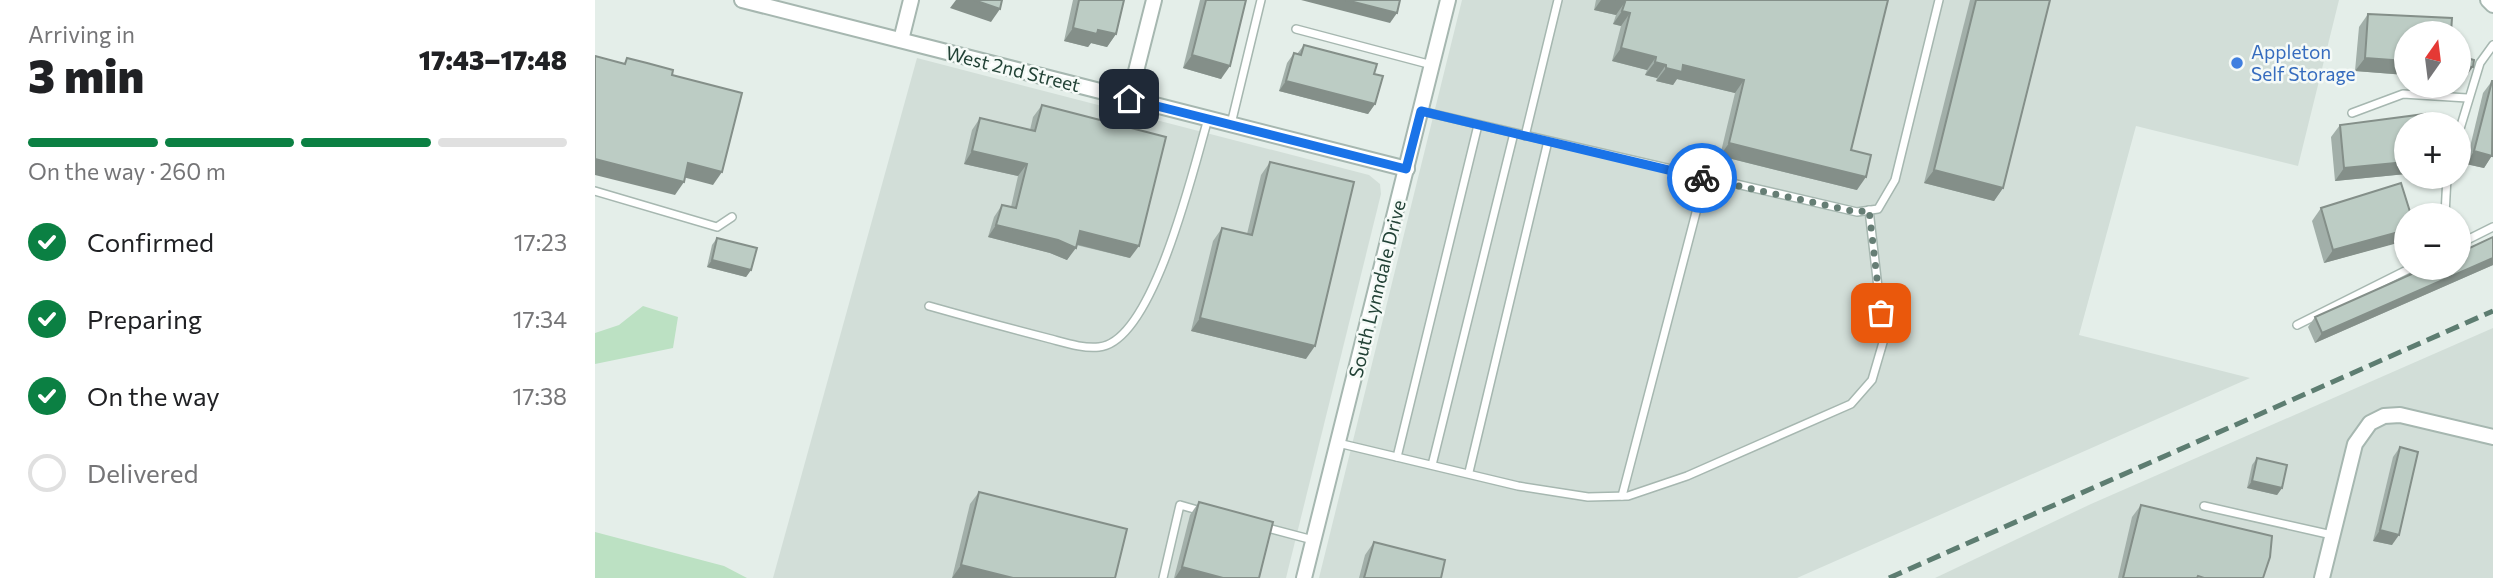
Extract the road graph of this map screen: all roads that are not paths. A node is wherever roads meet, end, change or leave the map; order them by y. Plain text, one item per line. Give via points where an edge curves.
1 (742, 0) edge
2 (911, 0) edge
3 (1154, 0) edge
4 (1261, 0) edge
5 (1448, 0) edge
6 (1559, 0) edge
7 (1939, 0) edge
8 (2488, 0) edge
9 (2493, 5) edge
10 (1296, 29) dead end
11 (901, 40) junction
12 (2493, 45) edge
13 (1432, 65) junction
14 (2471, 87) edge
15 (2394, 97) edge
16 (2467, 98) edge
17 (1129, 99) junction
18 (1421, 111) junction
19 (2464, 112) edge
20 (2353, 113) dead end
21 (1208, 119) junction
22 (1231, 125) junction
23 (1478, 125) junction
24 (1514, 134) junction
25 (1525, 136) junction
26 (1548, 141) junction
27 (1406, 169) junction
28 (1705, 178) junction
29 (595, 191) edge
30 (1869, 210) junction
31 (732, 217) dead end
32 (2493, 227) edge
33 (2471, 238) edge
34 (2394, 276) edge
35 (929, 306) dead end
36 (2297, 325) dead end
37 (2493, 438) edge
38 (1338, 443) junction
39 (1397, 457) junction
40 (1432, 465) junction
41 (1469, 472) junction
42 (1622, 496) junction
43 (2204, 506) dead end
44 (1207, 512) edge
45 (1260, 526) edge
46 (2332, 535) junction
47 (1314, 540) junction
48 (1163, 578) edge
49 (1304, 578) edge
50 (2322, 578) edge

1 - 11 street, West 2nd Street
2 - 11 street
3 - 17 street
4 - 22 lane
5 - 13 street, South Lynndale Drive
6 - 25 lane
7 - 30 lane via 1895,180 1878,209
8 - 9 street
10 - 13 lane
11 - 17 street, West 2nd Street
12 - 14 lane
13 - 18 street, South Lynndale Drive
15 - 20 lane
16 - 19 lane
17 - 21 street, West 2nd Street
18 - 23 lane
18 - 27 street, South Lynndale Drive
21 - 22 street, West 2nd Street
21 - 35 lane via 1165,265 1149,297 1111,344 1098,347 1065,342
22 - 27 street, West 2nd Street
23 - 24 lane
23 - 39 lane
24 - 25 lane
24 - 40 lane
25 - 26 lane
26 - 28 lane
26 - 41 lane
27 - 38 street, South Lynndale Drive
28 - 30 lane via 1857,212
28 - 42 lane
29 - 31 lane via 717,227
30 - 42 lane via 1884,339 1872,380 1851,404 1687,476
32 - 33 lane
34 - 36 lane
37 - 46 street via 2400,415 2370,423 2359,435
38 - 39 lane
38 - 47 street, South Lynndale Drive
39 - 40 lane
40 - 41 lane
41 - 42 lane via 1518,486 1588,497
43 - 46 lane
44 - 48 lane via 1180,505
45 - 47 lane
46 - 50 street
47 - 49 street, South Lynndale Drive

